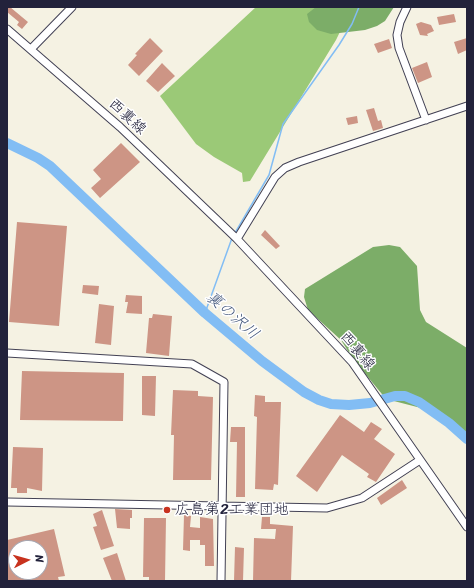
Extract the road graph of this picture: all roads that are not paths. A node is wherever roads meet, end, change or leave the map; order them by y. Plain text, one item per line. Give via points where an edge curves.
1 (72, 7) edge
2 (407, 7) edge
3 (7, 29) edge
4 (31, 49) junction
5 (467, 106) edge
6 (426, 120) junction
7 (237, 239) junction
8 (7, 352) edge
9 (420, 460) junction
10 (7, 502) edge
11 (222, 506) junction
12 (467, 527) edge
13 (221, 581) edge

1 - 4 street
2 - 6 street via 397,35
3 - 4 street, 西裏線
4 - 7 street, 西裏線 via 120,127
5 - 6 street
6 - 7 street via 285,168 274,176
7 - 9 street, 西裏線 via 352,362
8 - 11 street via 192,364 224,382
9 - 11 street via 362,498 327,508
9 - 12 street
10 - 11 street
11 - 13 street

